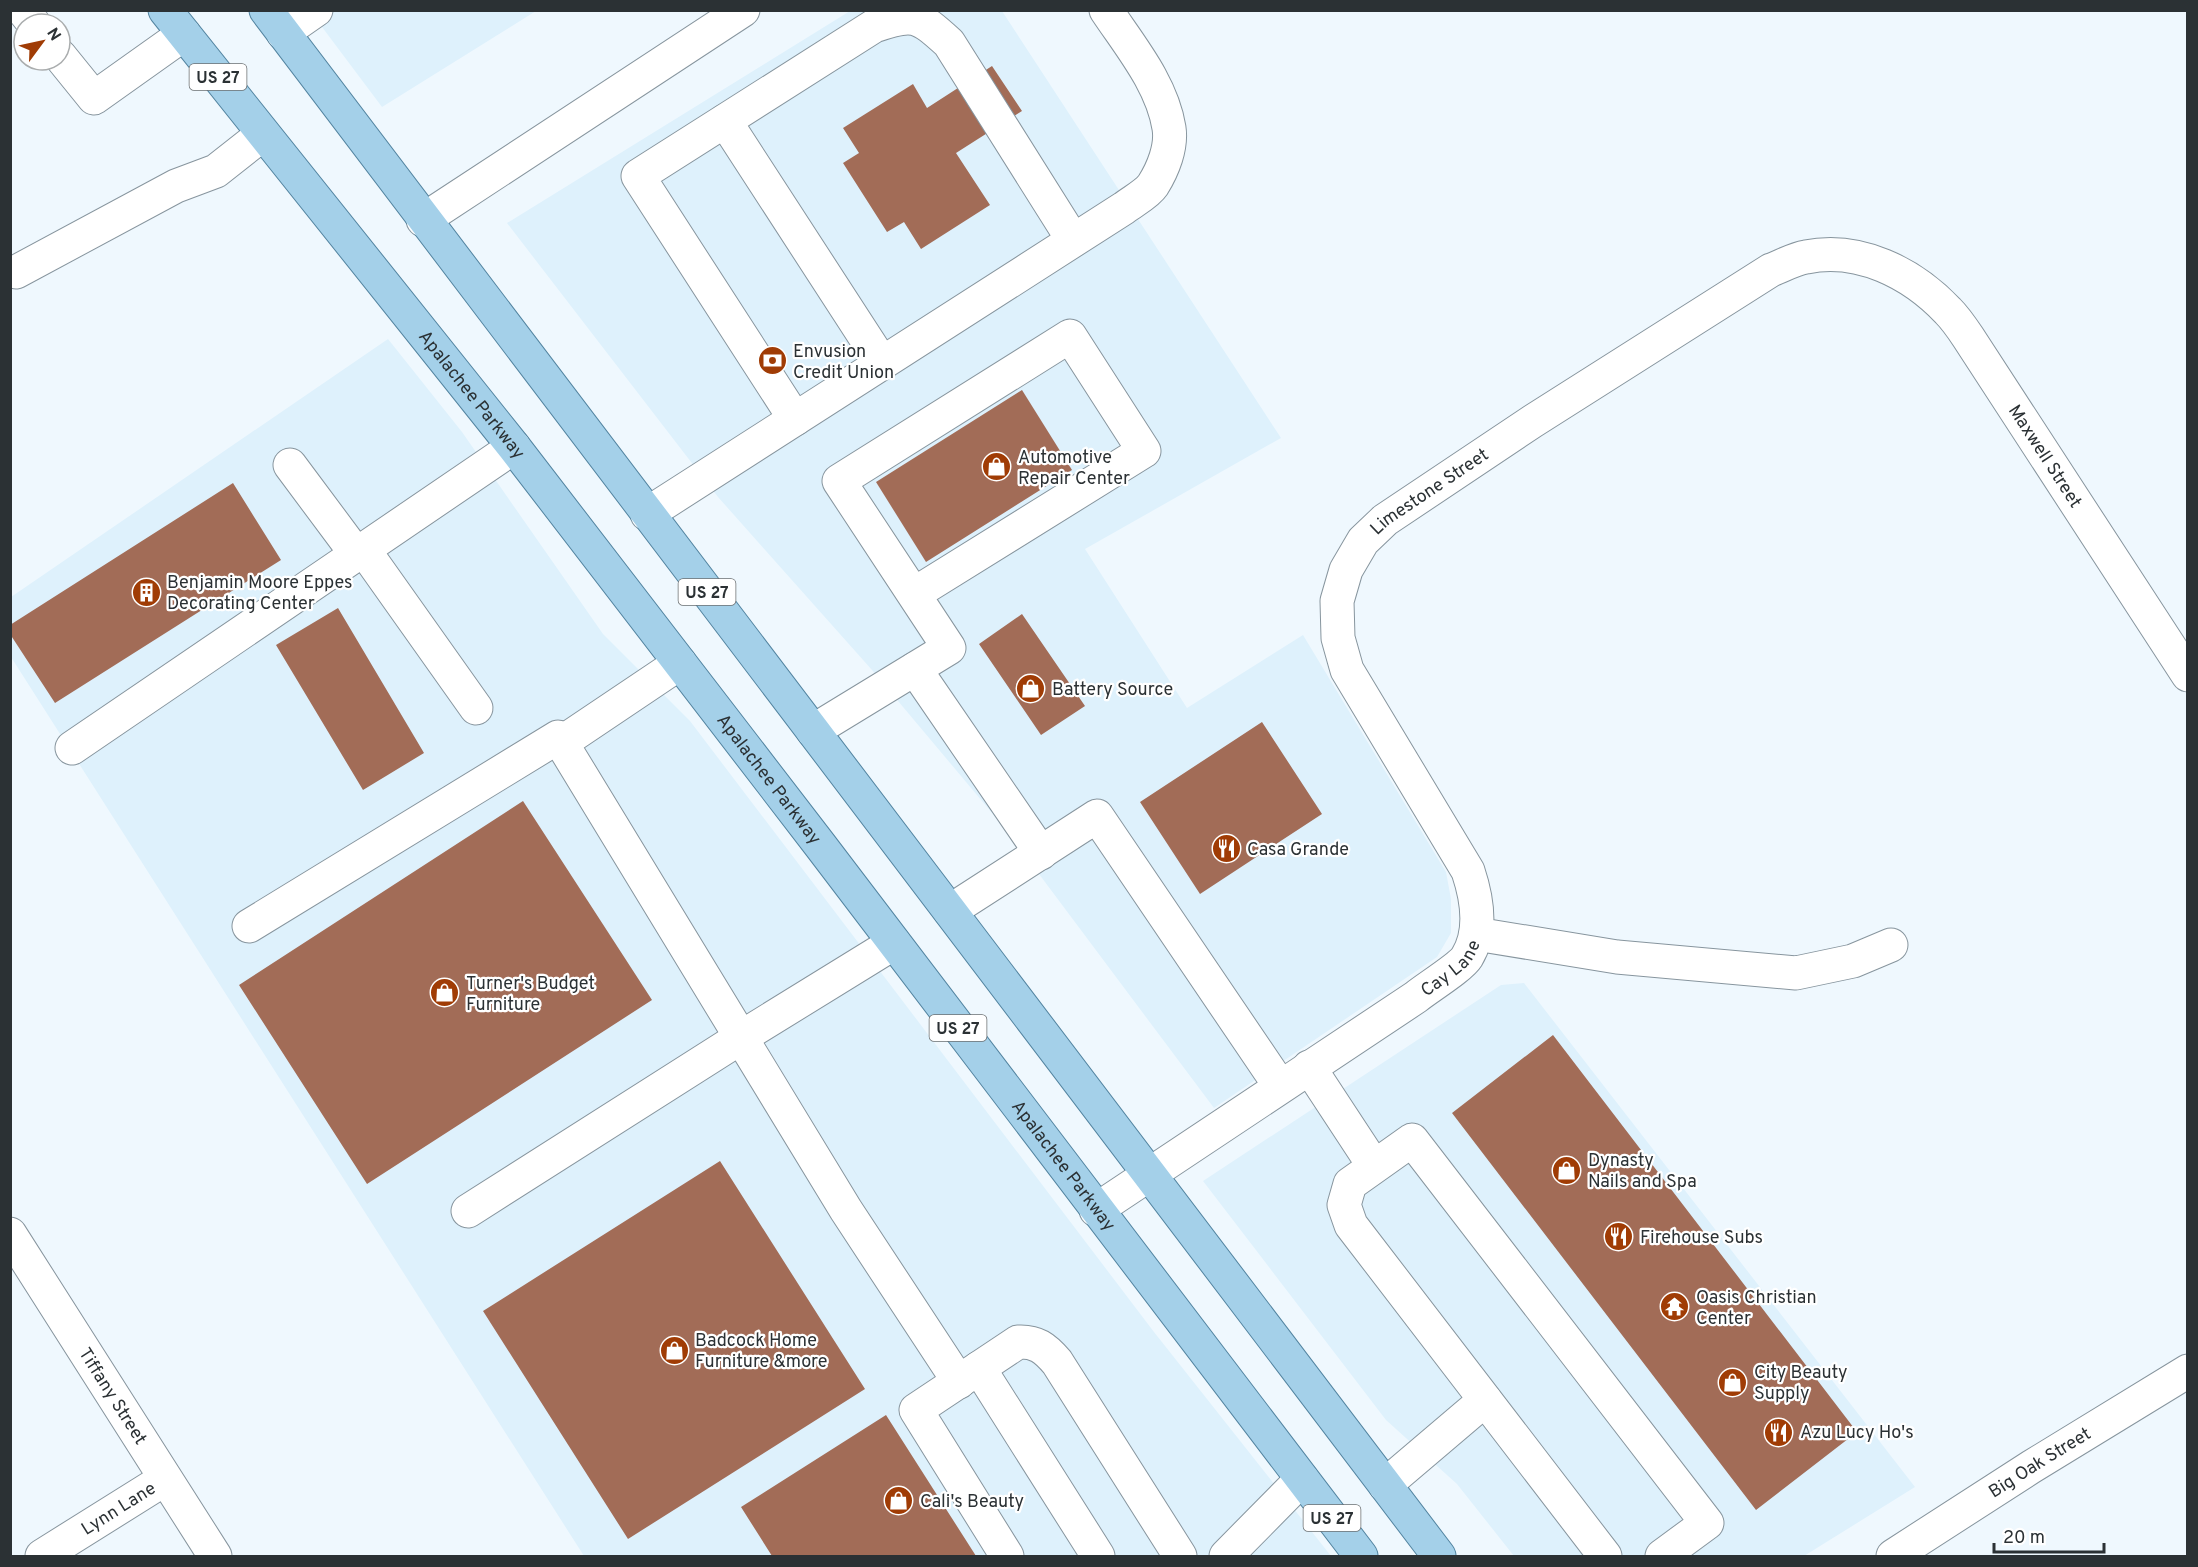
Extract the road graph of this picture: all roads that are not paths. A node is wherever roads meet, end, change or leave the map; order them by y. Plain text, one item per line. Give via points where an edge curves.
1 (316, 10) edge
2 (743, 10) edge
3 (1106, 10) edge
4 (175, 22) edge
5 (275, 22) edge
6 (72, 71) edge
7 (725, 121) junction
8 (263, 134) junction
9 (423, 220) junction
10 (1073, 240) junction
11 (1877, 262) joint
12 (16, 272) dead end
13 (882, 363) junction
14 (795, 419) junction
15 (514, 447) junction
16 (290, 465) dead end
17 (647, 514) junction
18 (360, 552) junction
19 (914, 594) junction
20 (680, 663) junction
21 (915, 669) junction
22 (2187, 675) edge
23 (476, 708) dead end
24 (813, 731) junction
25 (561, 743) junction
26 (72, 748) dead end
27 (1041, 853) junction
28 (950, 911) junction
29 (249, 926) dead end
30 (1476, 934) junction
31 (894, 943) junction
32 (1891, 945) dead end
33 (740, 1038) junction
34 (1309, 1068) junction
35 (1280, 1086) junction
36 (1374, 1166) junction
37 (1150, 1173) junction
38 (1096, 1210) junction
39 (468, 1211) dead end
40 (10, 1234) edge
41 (2187, 1371) edge
42 (969, 1375) junction
43 (1485, 1400) junction
44 (165, 1479) junction
45 (1302, 1479) junction
46 (1385, 1485) junction
47 (42, 1557) edge
48 (215, 1557) edge
49 (1007, 1557) edge
50 (1098, 1557) edge
51 (1180, 1557) edge
52 (1226, 1557) edge
53 (1361, 1557) edge
54 (1439, 1557) edge
55 (1605, 1557) edge
56 (1662, 1557) edge
57 (1893, 1557) edge

1 - 5 street
2 - 9 street
3 - 10 street via 1158,92 1170,129 1167,158 1152,187
4 - 6 street via 94,98
4 - 8 main road, Apalachee Parkway / US 27
5 - 9 main road, US 27
7 - 10 street via 873,26 900,17 925,21 949,43
7 - 13 street
7 - 14 street via 638,176
8 - 12 street via 216,171 176,186
8 - 15 main road, Apalachee Parkway / US 27
9 - 17 main road, US 27
10 - 13 street
11 - 22 street, Maxwell Street via 1917,284 1948,311 1968,337
11 - 30 street, Limestone Street via 1841,254 1805,257 1771,270 1395,513 1363,541 1346,570 1337,601 1338,638 1347,670 1468,871 1476,895
13 - 14 street
14 - 17 street
15 - 18 street
15 - 20 main road, Apalachee Parkway / US 27
16 - 18 street
17 - 24 main road, US 27
18 - 23 street
18 - 26 street
19 - 19 street via 1144,451 1070,336 839,481
19 - 21 street via 950,648
20 - 25 street
20 - 31 main road, Apalachee Parkway / US 27
21 - 24 street
21 - 27 street
24 - 28 main road, US 27
25 - 29 street via 558,737
25 - 33 street
27 - 28 street
27 - 35 street via 1097,816
28 - 37 main road, US 27
30 - 32 street, Cay Lane via 1617,957 1796,973 1853,961
30 - 34 street, Cay Lane via 1467,959
31 - 33 street
31 - 38 main road, Apalachee Parkway / US 27
33 - 39 street
33 - 42 street via 846,1210
34 - 35 street, Cay Lane
34 - 36 street
35 - 37 street, Cay Lane
36 - 43 street via 1350,1184 1344,1205 1351,1225
36 - 56 street via 1412,1140 1707,1523
37 - 38 street, Cay Lane
37 - 46 main road, US 27
38 - 45 main road, Apalachee Parkway / US 27
40 - 44 street, Tiffany Street
41 - 57 street, Big Oak Street
42 - 49 street via 916,1410
42 - 50 street
42 - 51 street via 1018,1342 1031,1341 1045,1349
43 - 46 street
43 - 55 street
44 - 47 street, Lynn Lane
44 - 48 street, Tiffany Street
45 - 52 street
45 - 53 main road, Apalachee Parkway / US 27
46 - 54 main road, US 27

